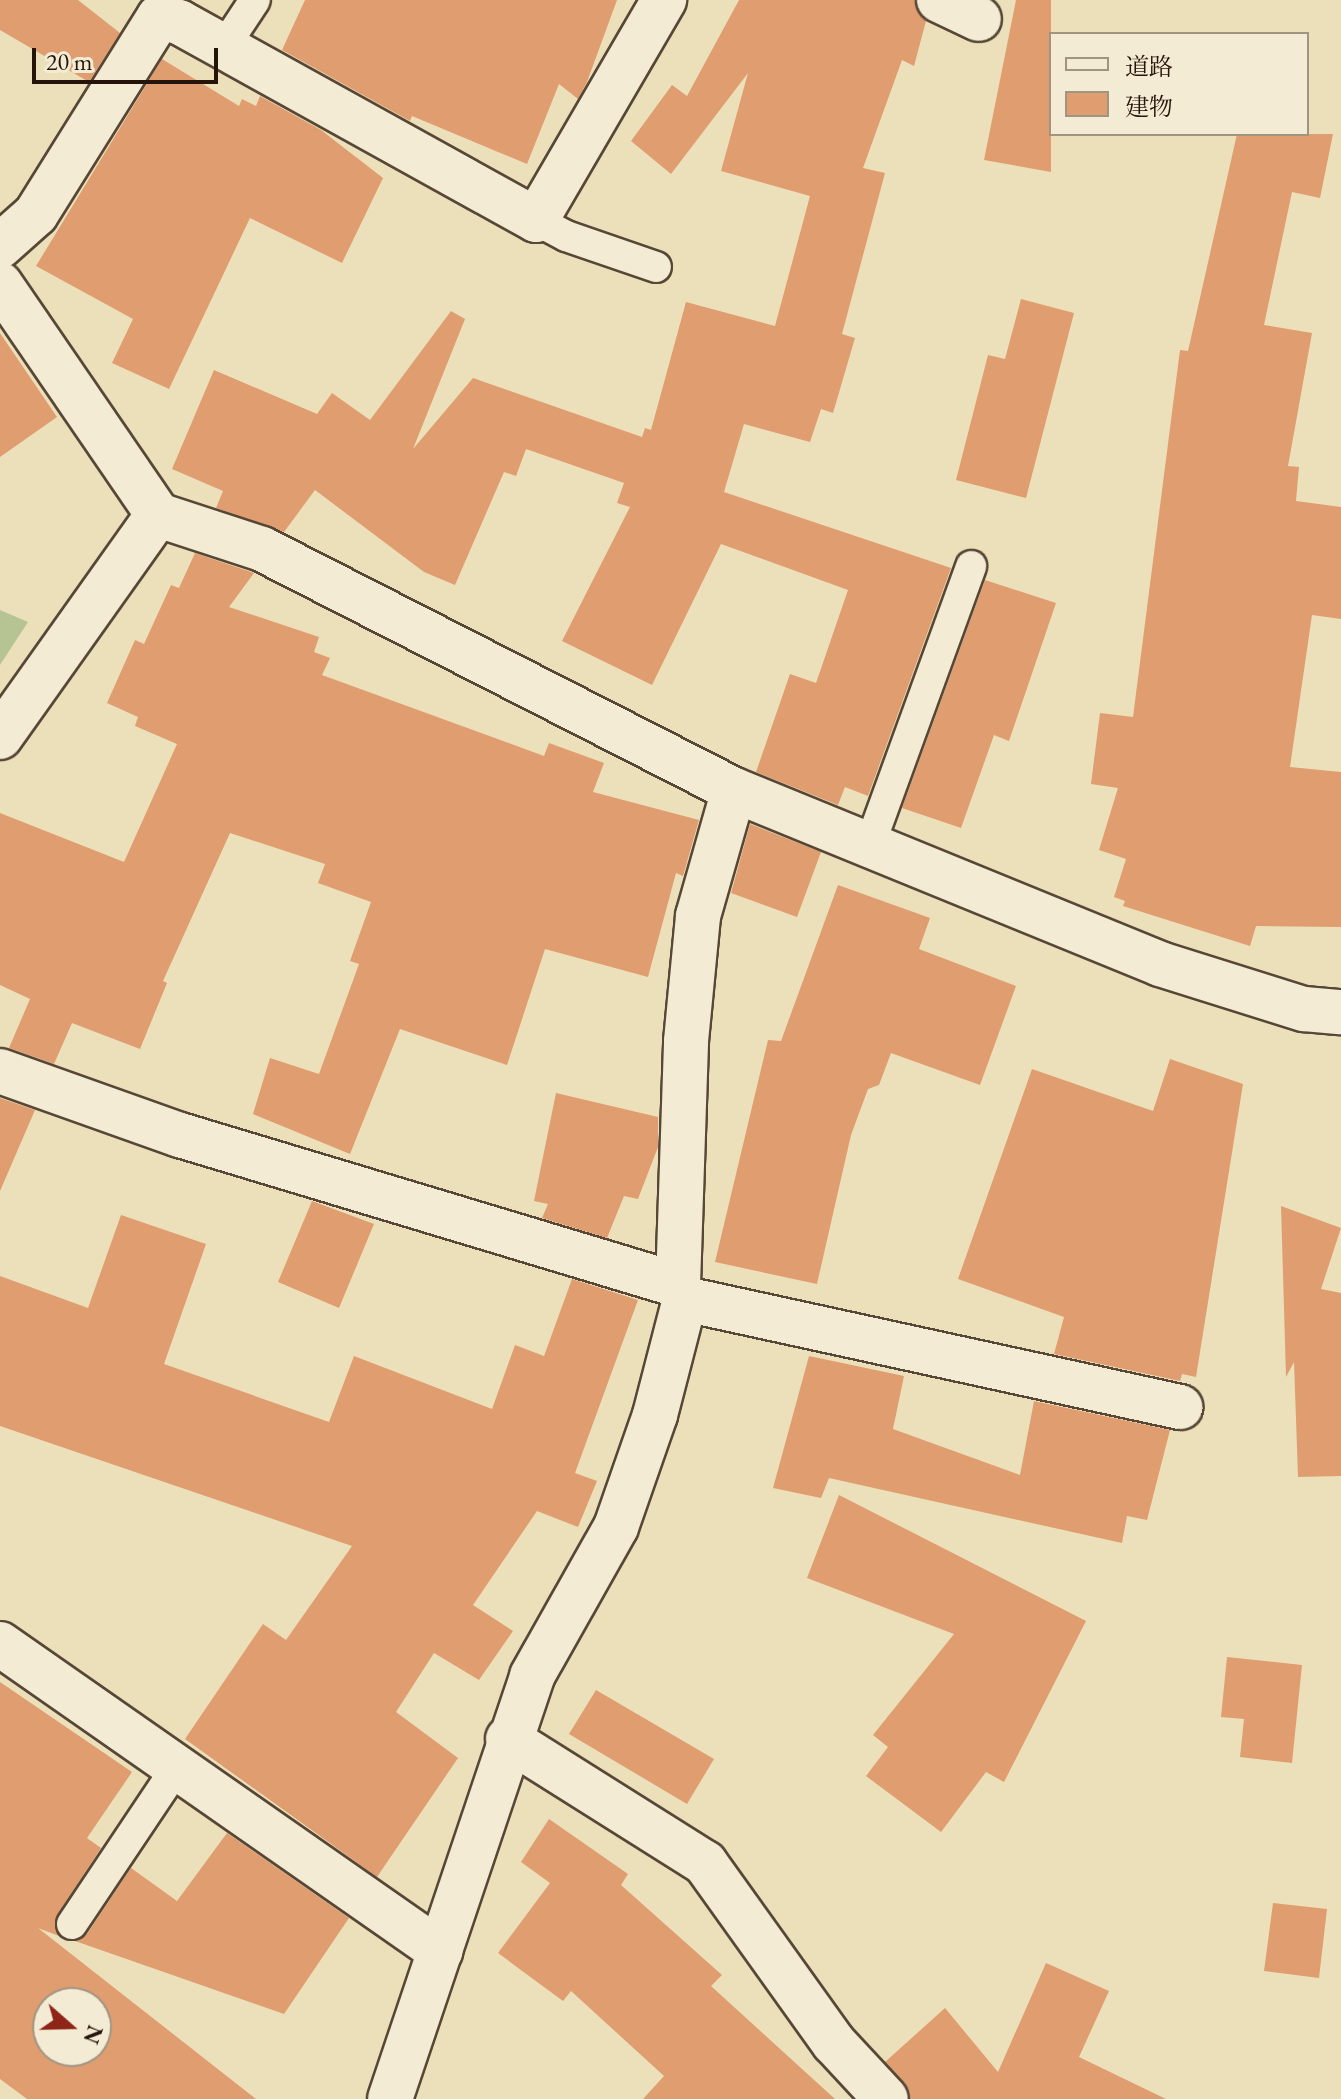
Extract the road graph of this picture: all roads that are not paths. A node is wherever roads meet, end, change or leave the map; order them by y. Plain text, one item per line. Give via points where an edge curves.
1 (255, 0) edge
2 (664, 0) edge
3 (939, 0) edge
4 (979, 19) dead end
5 (224, 47) junction
6 (536, 220) junction
7 (0, 246) edge
8 (656, 267) dead end
9 (0, 284) edge
10 (158, 515) junction
11 (971, 566) dead end
12 (0, 737) edge
13 (734, 790) junction
14 (869, 847) junction
15 (1341, 1012) edge
16 (0, 1071) edge
17 (681, 1292) junction
18 (1180, 1407) dead end
19 (0, 1644) edge
20 (508, 1739) junction
21 (179, 1764) junction
22 (72, 1924) dead end
23 (440, 1951) junction
24 (390, 2099) edge
25 (886, 2099) edge

1 - 5 lane
2 - 6 street
3 - 4 street
5 - 6 street
5 - 7 street via 159,17 36,214
6 - 8 lane
9 - 10 street
10 - 12 street
10 - 13 street via 262,549
11 - 14 lane
13 - 14 street
13 - 17 street via 698,916 686,1041
14 - 15 street via 1238,992 1304,1009
16 - 17 street via 180,1135
17 - 18 street
17 - 20 street via 655,1415 616,1527 532,1676
19 - 21 street
20 - 23 street
20 - 25 street via 705,1863 834,2043
21 - 22 lane
21 - 23 street
23 - 24 street

